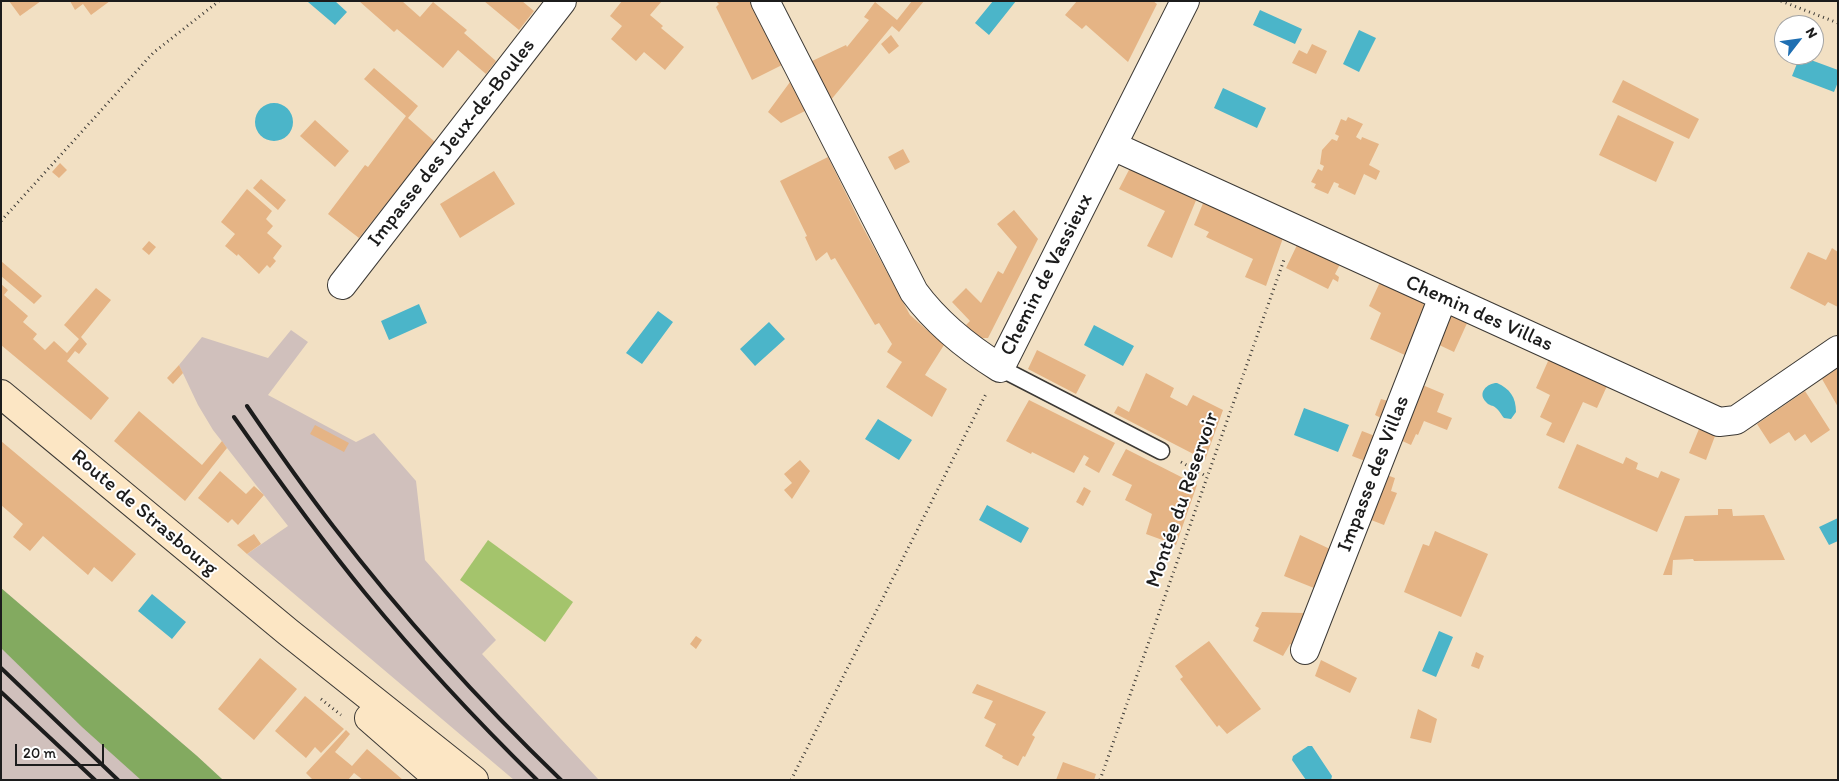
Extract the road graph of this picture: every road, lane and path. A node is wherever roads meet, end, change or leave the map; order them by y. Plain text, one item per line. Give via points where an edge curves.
1 (219, 1) edge
2 (562, 1) edge
3 (765, 1) edge
4 (1185, 1) edge
5 (1781, 1) edge
6 (1838, 23) edge
7 (1113, 146) junction
8 (1, 221) edge
9 (1295, 230) junction
10 (342, 284) dead end
11 (1443, 297) junction
12 (1838, 350) edge
13 (1000, 368) junction
14 (1, 394) edge
15 (1161, 451) joint
16 (1206, 476) junction
17 (288, 632) junction
18 (1304, 650) dead end
19 (440, 780) edge
20 (474, 780) edge
21 (791, 780) edge
22 (1100, 780) edge

1 - 8 path via 153,53
2 - 10 street, Impasse des Jeux-de-Boules
3 - 13 street, Chemin de Vassieux via 914,292 974,352
4 - 7 street, Chemin de Vassieux
5 - 6 path
7 - 9 street, Chemin des Villas
7 - 13 street, Chemin de Vassieux
9 - 11 street, Chemin des Villas
9 - 16 path, Montée du Réservoir
11 - 12 street, Chemin des Villas via 1719,422 1736,420
11 - 18 street, Impasse des Villas
13 - 15 lane
13 - 21 path
14 - 17 main road, Route de Strasbourg
15 - 16 path
16 - 22 path, Montée du Réservoir
17 - 19 main road, Route de Strasbourg via 378,727
17 - 20 main road, Route de Strasbourg

